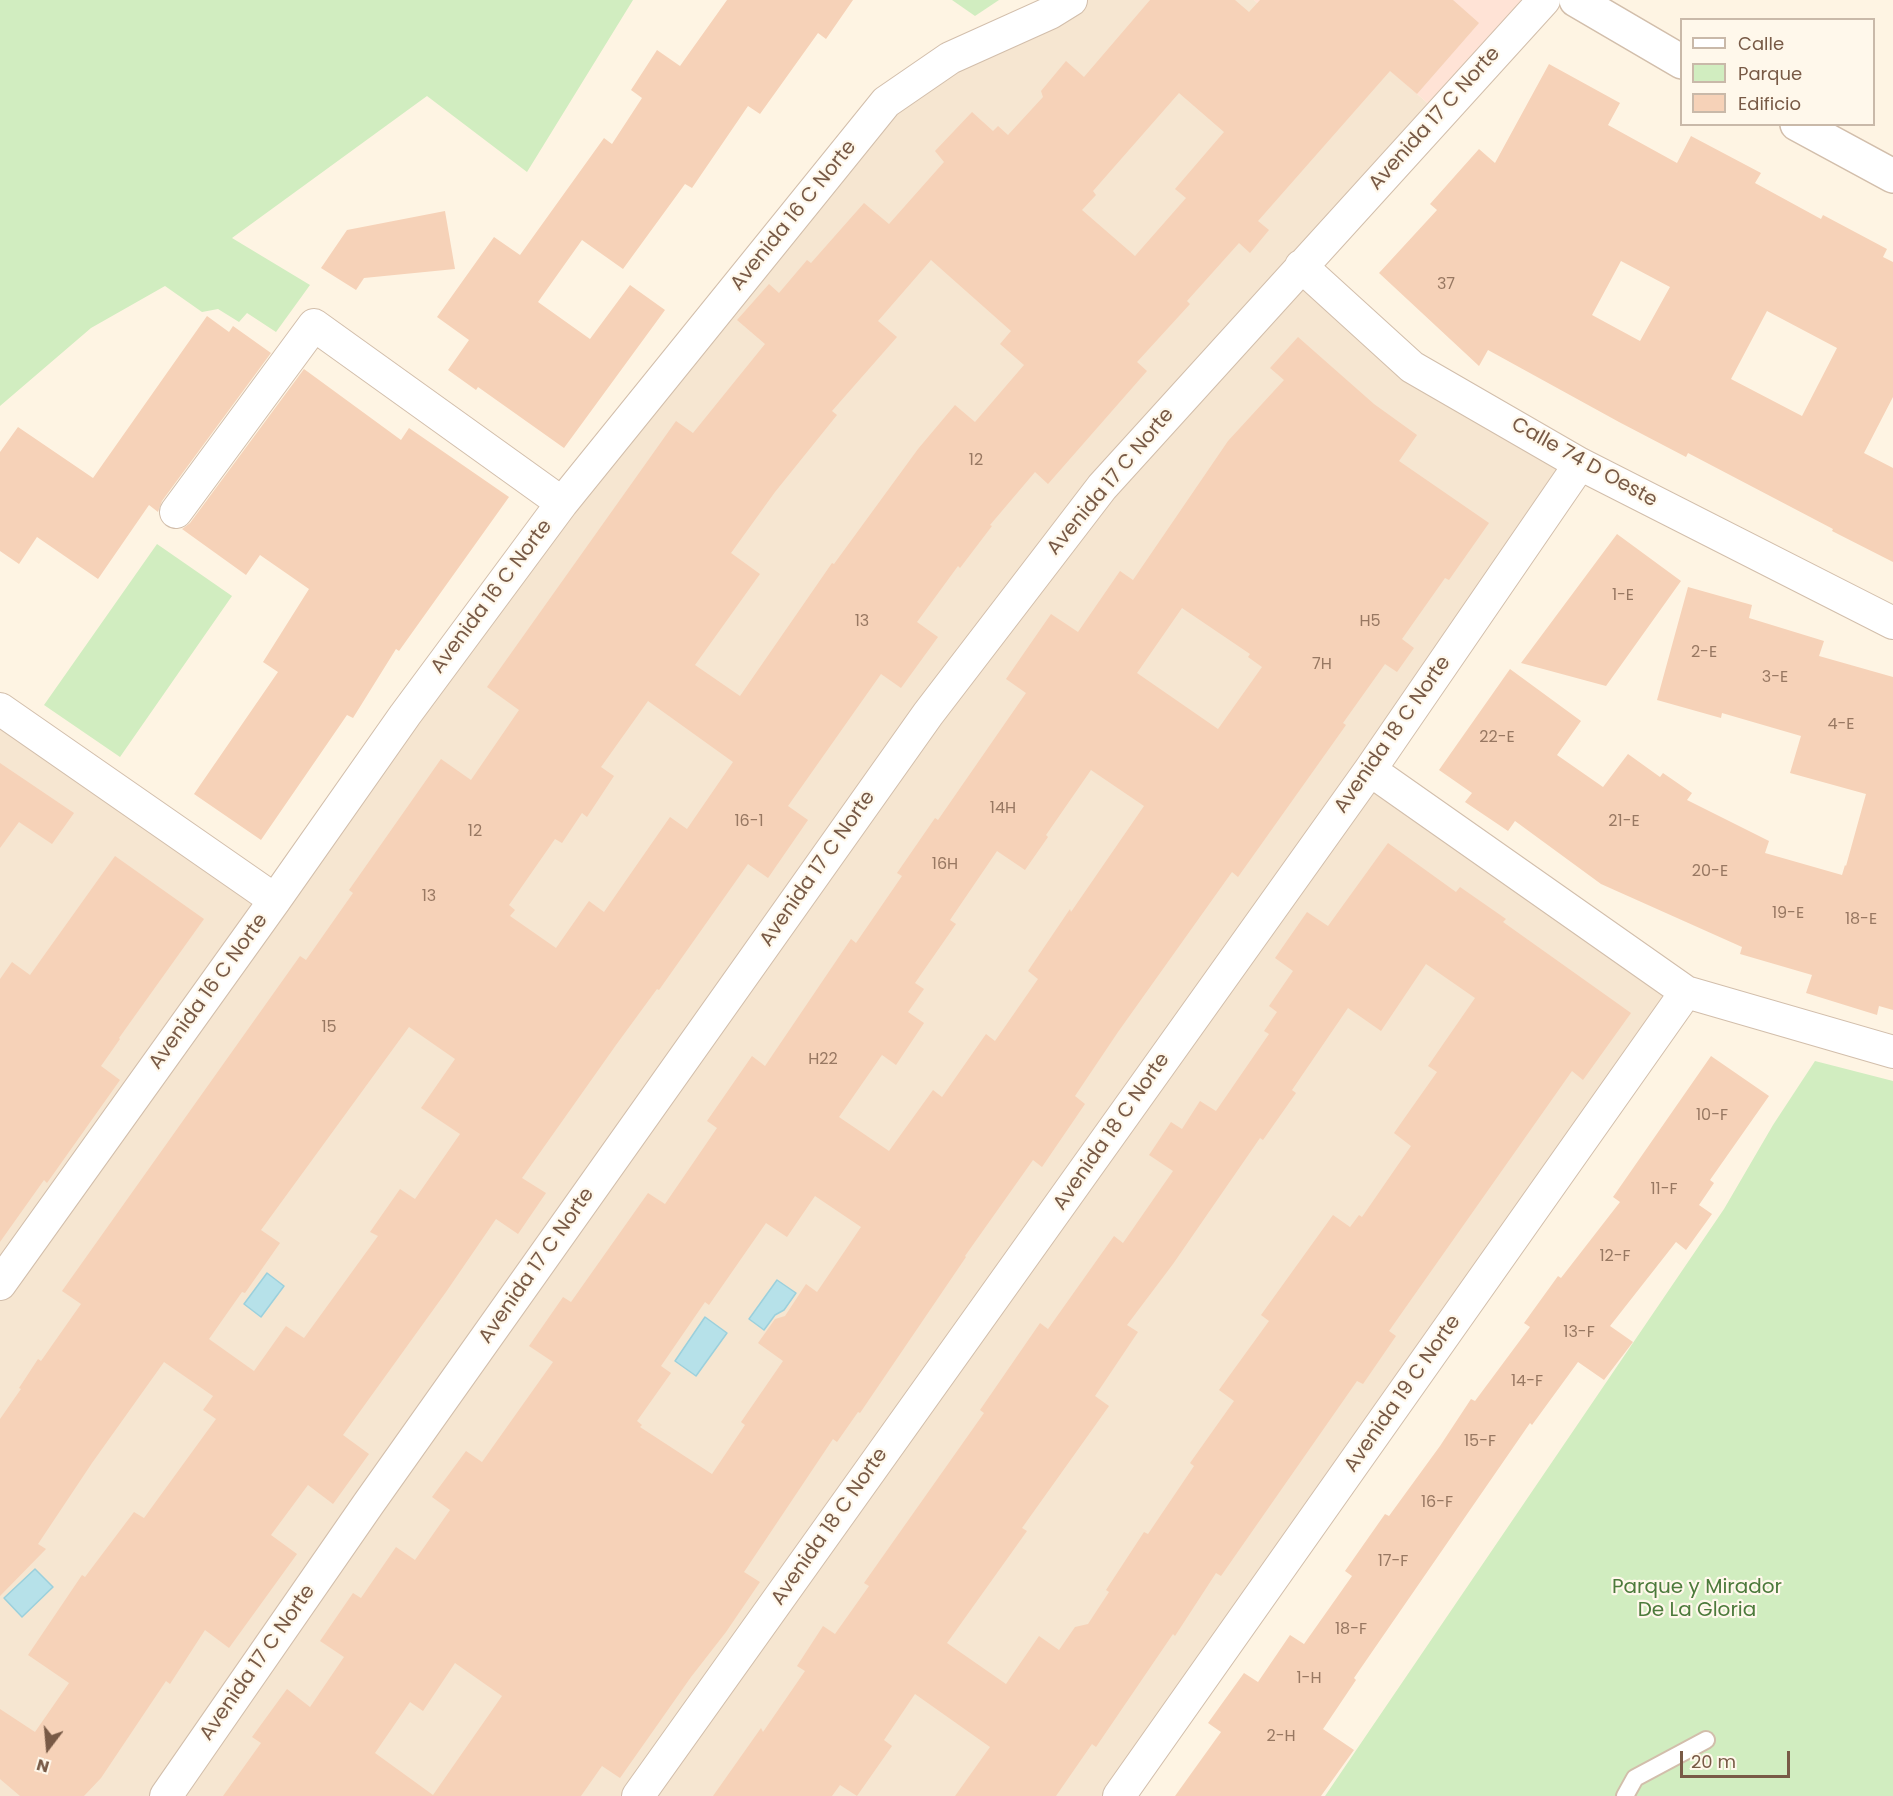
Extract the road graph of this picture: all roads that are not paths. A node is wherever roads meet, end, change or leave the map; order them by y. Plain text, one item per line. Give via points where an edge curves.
1 (1071, 0) edge
2 (1544, 0) edge
3 (1576, 0) edge
4 (1680, 61) edge
5 (1801, 126) edge
6 (1893, 176) edge
7 (1301, 266) junction
8 (1581, 464) junction
9 (562, 502) junction
10 (176, 512) dead end
11 (1893, 623) edge
12 (0, 709) edge
13 (1370, 770) junction
14 (275, 900) junction
15 (1686, 992) junction
16 (1893, 1052) edge
17 (0, 1284) edge
18 (1706, 1740) dead end
19 (166, 1796) edge
20 (638, 1796) edge
21 (1119, 1796) edge
22 (1625, 1796) edge

1 - 9 street, Avenida 16 C Norte via 951,58 886,102
2 - 7 street, Avenida 17 C Norte
3 - 4 street
5 - 6 street
7 - 8 street, Calle 74 D Oeste via 1412,367
7 - 19 street, Avenida 17 C Norte via 1102,487 928,714
8 - 11 street, Calle 74 D Oeste
8 - 13 street, Avenida 18 C Norte
9 - 10 street via 314,326
9 - 14 street, Avenida 16 C Norte
12 - 14 street
13 - 15 street
13 - 20 street, Avenida 18 C Norte
14 - 17 street, Avenida 16 C Norte
15 - 16 street
15 - 21 street, Avenida 19 C Norte
18 - 22 lane via 1635,1778

